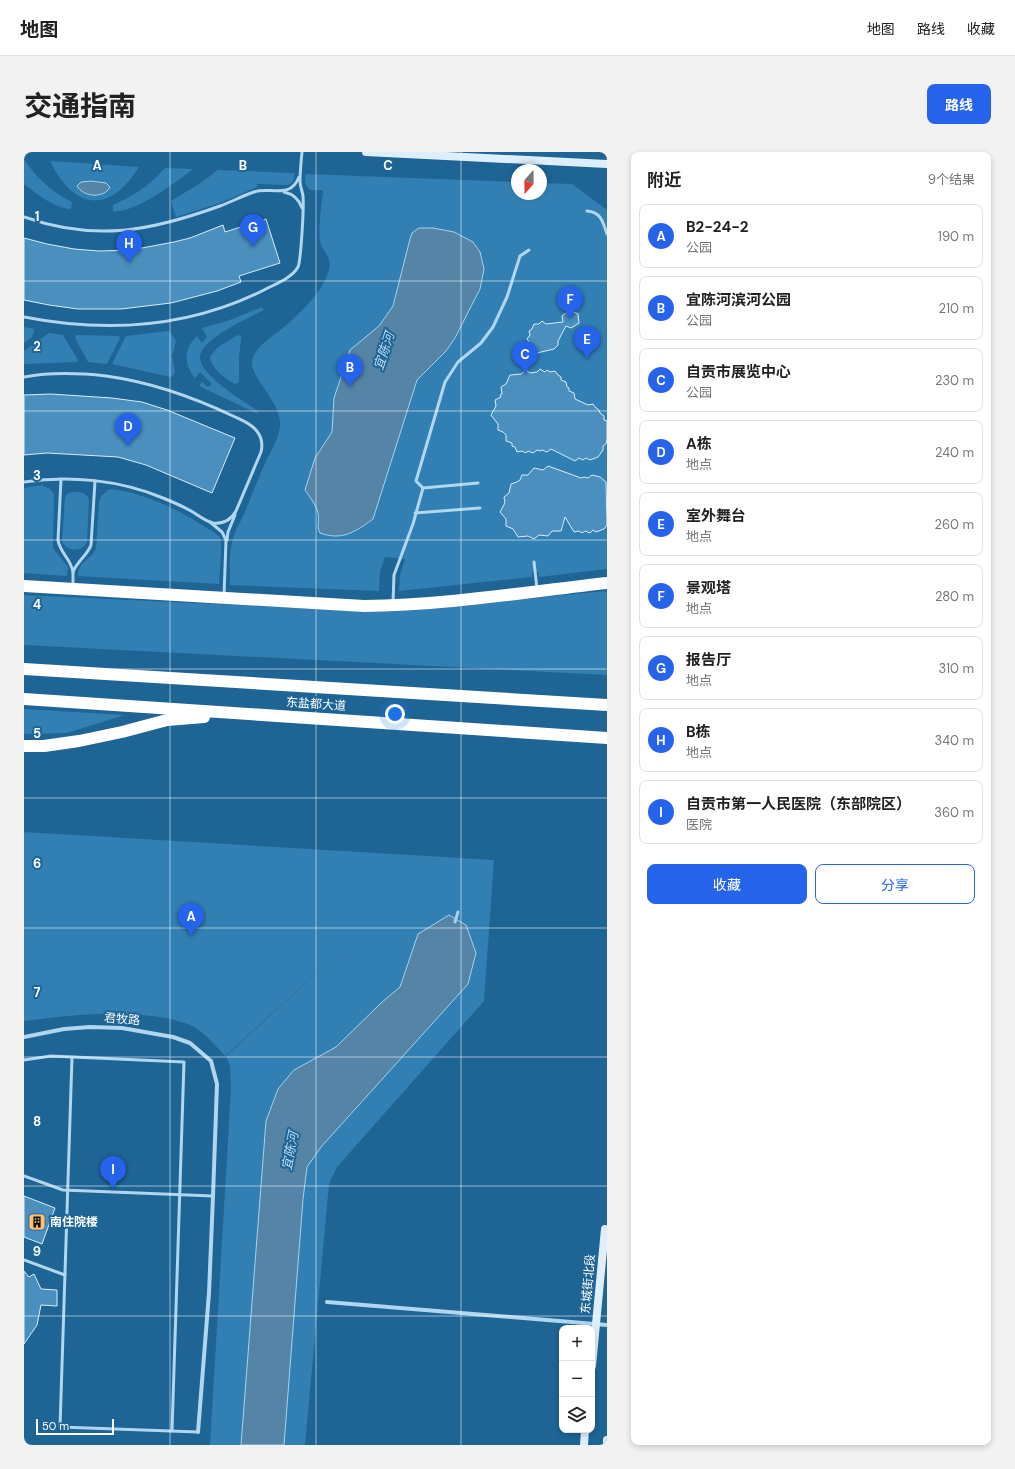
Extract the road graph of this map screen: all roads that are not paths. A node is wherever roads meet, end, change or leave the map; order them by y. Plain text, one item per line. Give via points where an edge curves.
1 (302, 152) edge
2 (366, 152) edge
3 (607, 164) edge
4 (300, 174) junction
5 (280, 192) junction
6 (587, 211) dead end
7 (303, 212) junction
8 (24, 217) edge
9 (607, 234) edge
10 (529, 250) dead end
11 (24, 317) edge
12 (24, 376) edge
13 (61, 479) junction
14 (95, 481) junction
15 (24, 482) edge
16 (478, 483) dead end
17 (422, 488) junction
18 (480, 508) dead end
19 (236, 511) junction
20 (416, 513) junction
21 (206, 520) junction
22 (227, 545) junction
23 (534, 562) dead end
24 (73, 572) junction
25 (607, 583) edge
26 (24, 586) edge
27 (73, 589) junction
28 (537, 591) junction
29 (224, 598) junction
30 (393, 606) junction
31 (24, 669) edge
32 (24, 699) edge
33 (607, 704) edge
34 (238, 713) junction
35 (607, 738) edge
36 (24, 746) edge
37 (24, 1037) edge
38 (72, 1057) junction
39 (24, 1060) edge
40 (24, 1176) edge
41 (68, 1191) junction
42 (179, 1195) junction
43 (213, 1196) junction
44 (605, 1228) dead end
45 (24, 1260) edge
46 (65, 1275) junction
47 (327, 1302) dead end
48 (596, 1324) junction
49 (607, 1325) edge
50 (592, 1361) edge
51 (172, 1431) junction
52 (198, 1432) joint
53 (585, 1433) edge
54 (607, 1440) edge
55 (584, 1445) edge
56 (606, 1445) edge

1 - 4 lane
2 - 3 main road
4 - 5 lane via 293,187
4 - 7 lane
5 - 7 lane via 294,196
5 - 8 lane via 253,192 189,216 128,231 69,229
6 - 9 lane via 601,217
7 - 11 lane via 300,259 294,273 261,292 231,304 180,319 137,326 74,325
10 - 17 lane via 520,256 506,302 493,327 481,343 453,368 445,382 416,481
12 - 19 lane via 81,374 136,381 192,398 251,426 260,434 262,448
13 - 14 lane
13 - 15 lane
13 - 24 lane via 58,540 59,547 70,562
14 - 21 lane via 152,494
14 - 24 lane via 91,545 77,562
16 - 17 lane
17 - 20 lane
18 - 20 lane
19 - 21 lane via 223,522
19 - 22 lane via 228,532
20 - 30 lane via 394,575
21 - 22 lane via 222,532
22 - 29 lane
23 - 28 lane
24 - 27 lane
25 - 28 highway
26 - 27 highway
27 - 29 highway
28 - 30 highway
29 - 30 highway
31 - 33 highway, 东盐都大道
32 - 34 highway, 东盐都大道
34 - 35 highway, 东盐都大道
34 - 36 highway via 167,720 79,741
37 - 43 street, 君牧路 via 64,1029 122,1028 173,1037 190,1043 211,1061 216,1084
38 - 39 lane via 51,1056
38 - 41 lane
38 - 42 lane via 184,1062
40 - 41 lane
41 - 42 lane
41 - 46 lane
42 - 43 lane
42 - 51 lane
43 - 52 street via 209,1293
44 - 48 main road, 东城街北段
45 - 46 lane
46 - 51 lane via 60,1427
47 - 48 street
48 - 49 street
48 - 50 main road, 东城街北段
51 - 52 lane
53 - 55 main road
54 - 56 main road

